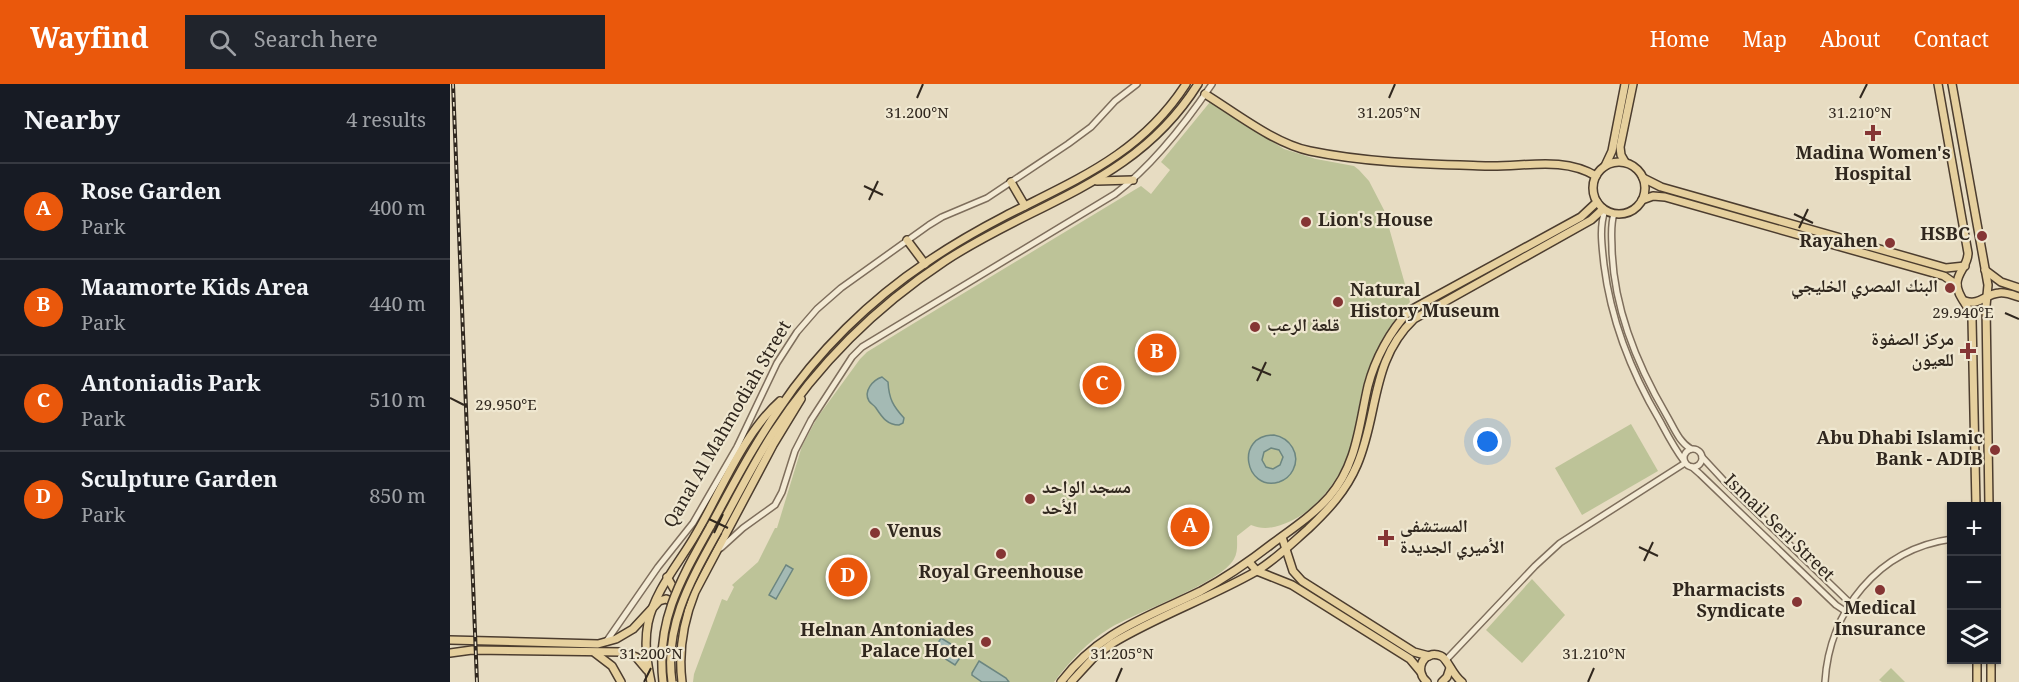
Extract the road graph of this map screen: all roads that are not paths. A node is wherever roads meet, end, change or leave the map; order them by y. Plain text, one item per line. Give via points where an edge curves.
1 (1137, 84) edge
2 (1186, 84) edge
3 (1198, 84) edge
4 (1212, 84) edge
5 (1625, 84) edge
6 (1633, 84) edge
7 (1938, 84) edge
8 (1952, 84) edge
9 (1205, 94) junction
10 (1625, 162) junction
11 (1605, 166) junction
12 (1596, 176) junction
13 (1643, 178) junction
14 (1133, 180) junction
15 (1095, 181) junction
16 (1011, 182) junction
17 (1642, 200) junction
18 (1597, 202) junction
19 (1025, 206) junction
20 (1604, 209) junction
21 (1749, 212) junction
22 (1614, 214) junction
23 (1746, 220) junction
24 (907, 240) junction
25 (1892, 253) junction
26 (1909, 258) junction
27 (1891, 261) junction
28 (925, 264) junction
29 (1907, 266) junction
30 (1965, 266) junction
31 (1984, 269) junction
32 (1957, 285) junction
33 (2019, 288) edge
34 (1986, 297) junction
35 (2019, 297) edge
36 (1965, 301) junction
37 (1973, 325) junction
38 (1987, 325) junction
39 (1632, 348) junction
40 (1625, 352) junction
41 (806, 388) junction
42 (789, 394) junction
43 (1658, 402) junction
44 (1651, 406) junction
45 (1672, 425) junction
46 (1665, 430) junction
47 (1692, 449) junction
48 (1702, 457) junction
49 (1684, 462) junction
50 (1692, 468) junction
51 (1976, 502) edge
52 (1989, 502) edge
53 (1282, 537) junction
54 (1947, 540) edge
55 (1286, 548) junction
56 (713, 556) junction
57 (1249, 562) junction
58 (1257, 571) junction
59 (1293, 571) junction
60 (1817, 572) junction
61 (668, 577) junction
62 (1809, 579) junction
63 (1283, 580) junction
64 (694, 592) junction
65 (1850, 603) junction
66 (653, 607) junction
67 (1845, 610) junction
68 (686, 613) junction
69 (450, 640) edge
70 (606, 642) junction
71 (593, 652) junction
72 (450, 653) edge
73 (1429, 656) junction
74 (1446, 660) junction
75 (1977, 664) edge
76 (1991, 664) edge
77 (1449, 668) junction
78 (1420, 670) junction
79 (652, 680) edge
80 (681, 681) edge
81 (621, 682) edge
82 (663, 682) edge
83 (672, 682) edge
84 (1061, 682) edge
85 (1071, 682) edge
86 (1425, 682) edge
87 (1442, 682) edge
88 (1461, 682) edge
89 (1825, 682) edge
90 (1977, 682) edge
91 (1991, 682) edge

1 - 16 street, Qanal Al Mahmodiah Street via 1076,139
2 - 19 main road via 1158,121 1122,152
3 - 15 main road via 1151,141
4 - 9 street
5 - 11 main road via 1612,151
6 - 10 main road via 1620,147
7 - 30 main road via 1968,253
8 - 31 main road
9 - 12 main road via 1275,138 1308,151 1373,161 1569,165
9 - 14 street
10 - 11 main road
10 - 13 main road via 1633,165
11 - 12 main road
12 - 18 main road via 1593,189
13 - 17 main road
13 - 21 main road via 1661,187
14 - 15 main road
14 - 56 street via 1096,207 862,347 815,412 775,505
15 - 41 main road via 982,238 924,275 861,328
16 - 19 main road
16 - 24 street, Qanal Al Mahmodiah Street via 979,202 942,217
17 - 22 main road via 1628,213
17 - 23 main road via 1659,196
18 - 20 main road
18 - 53 main road via 1581,217 1417,306 1402,318 1373,371 1355,450 1345,474 1321,505
19 - 28 main road
20 - 22 main road
20 - 40 street via 1601,232 1606,281
20 - 55 main road via 1408,324 1380,374 1362,452 1351,478 1328,510
21 - 23 main road
21 - 25 main road
22 - 39 street via 1615,281
23 - 27 main road
24 - 28 main road
24 - 70 street, Qanal Al Mahmodiah Street via 841,288 797,332 693,524
25 - 26 main road
25 - 27 main road
26 - 29 main road
26 - 30 main road via 1946,268
27 - 29 main road
28 - 42 main road via 857,319
29 - 32 main road via 1944,276
30 - 32 main road
31 - 33 main road via 2001,282
31 - 34 main road
32 - 36 main road
34 - 35 main road via 2000,292
34 - 36 main road via 1978,302
34 - 38 main road
36 - 37 main road
37 - 38 main road via 1981,320
37 - 51 main road
38 - 52 main road
39 - 40 street
39 - 43 street
40 - 44 street
41 - 56 main road
41 - 83 main road, bridge via 763,449 687,588 671,642
42 - 61 main road via 755,430
42 - 82 main road, bridge via 760,436 683,576 669,608 662,648
43 - 44 street
43 - 45 street
44 - 46 street
45 - 46 street
45 - 47 street
46 - 49 street
47 - 48 street
47 - 49 street via 1686,453
48 - 50 street via 1700,465
48 - 60 street, Ismail Seri Street
49 - 50 street
49 - 74 street via 1560,543
50 - 62 street, Ismail Seri Street
53 - 55 main road
53 - 57 main road
54 - 65 street via 1901,555 1873,577
55 - 58 main road
55 - 59 main road
56 - 64 main road
57 - 58 main road
57 - 84 main road via 1108,636
58 - 63 main road
58 - 85 main road via 1113,642
59 - 63 main road
59 - 73 main road via 1302,581 1414,652
60 - 62 street
60 - 65 street, Ismail Seri Street
61 - 64 main road via 672,587 685,596
61 - 66 main road
62 - 67 street, Ismail Seri Street
63 - 78 main road via 1410,658
64 - 68 main road
65 - 67 street
66 - 68 main road via 666,599 682,606
66 - 70 main road via 633,629
66 - 79 main road via 646,641
67 - 89 street via 1829,650
68 - 80 main road
69 - 70 main road via 591,645
71 - 72 main road
71 - 79 main road via 631,655 643,664
71 - 81 main road via 608,662
73 - 74 main road via 1438,655
73 - 78 main road
74 - 77 main road
75 - 90 main road
76 - 91 main road
77 - 87 main road
77 - 88 main road
78 - 86 main road

